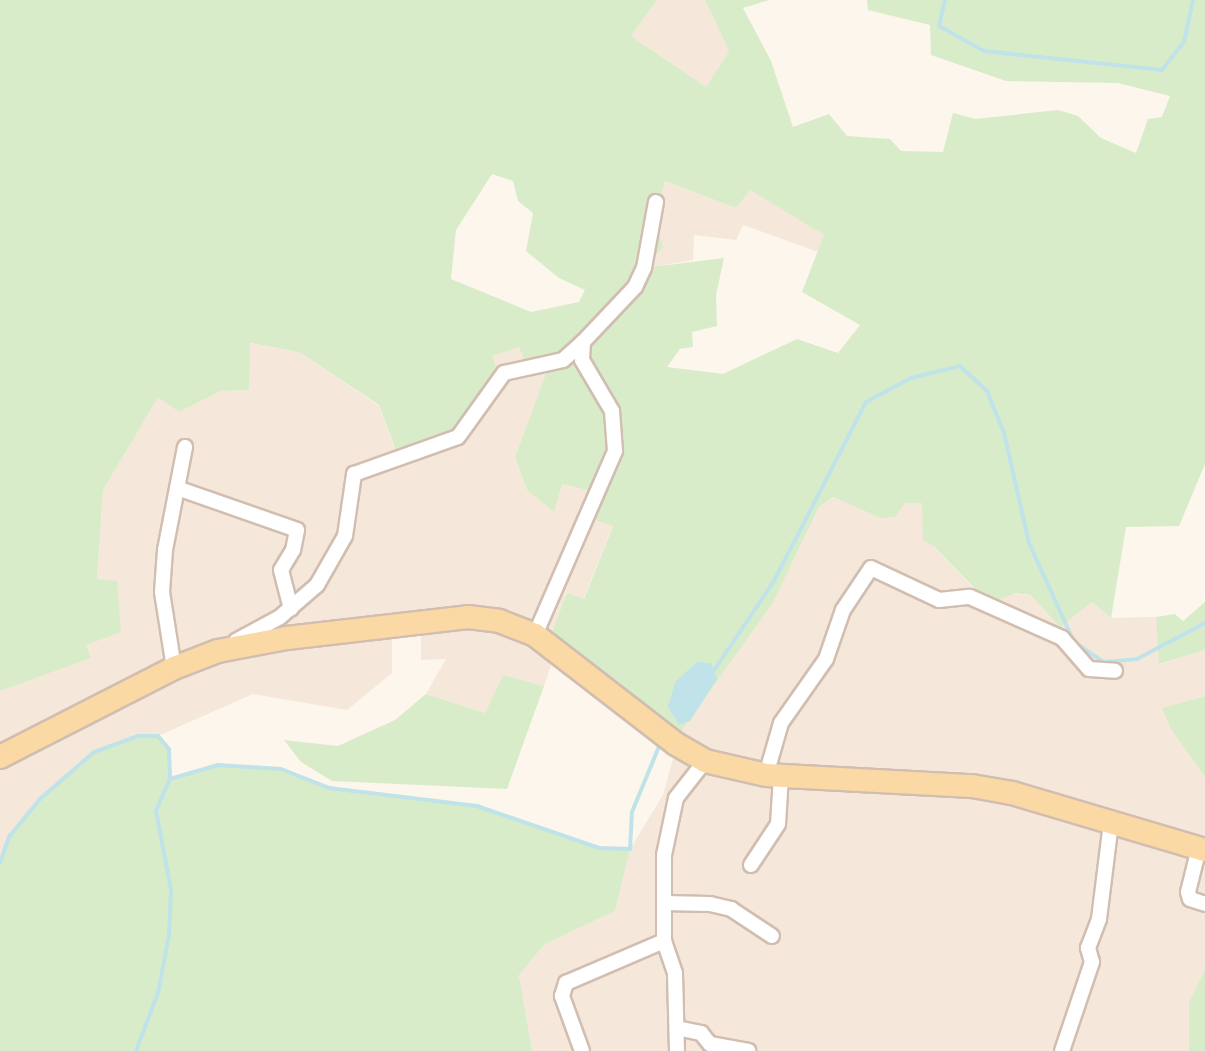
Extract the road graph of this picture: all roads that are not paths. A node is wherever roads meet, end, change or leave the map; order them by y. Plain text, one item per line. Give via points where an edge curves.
1 (656, 202) dead end
2 (582, 342) junction
3 (186, 447) dead end
4 (177, 488) junction
5 (291, 609) junction
6 (535, 635) junction
7 (218, 652) junction
8 (174, 668) junction
9 (1115, 670) dead end
10 (0, 757) edge
11 (705, 760) junction
12 (774, 775) junction
13 (1111, 822) junction
14 (1202, 849) edge
15 (751, 865) dead end
16 (664, 903) junction
17 (1205, 904) edge
18 (772, 936) dead end
19 (664, 941) junction
20 (678, 1028) junction
21 (582, 1051) edge
22 (677, 1051) edge
23 (748, 1051) edge
24 (1062, 1051) edge

1 - 2 street via 634,288
2 - 5 street via 564,360 504,373 458,437 354,474 340,545 317,584
2 - 6 street via 582,360 612,411 615,452
3 - 4 street
4 - 5 street via 297,530 281,570
4 - 8 street via 162,592
5 - 7 street
6 - 7 main road via 468,617
6 - 11 main road
7 - 8 main road
8 - 10 main road
9 - 12 street via 1088,668 1062,638 970,597 939,600 871,568 843,610 826,660 781,724
11 - 12 main road
11 - 16 street via 670,811
12 - 13 main road via 972,786
12 - 15 street via 778,824
13 - 14 main road
13 - 24 street via 1088,948 1092,962
14 - 17 street via 1188,892
16 - 18 street via 731,910
16 - 19 street
19 - 20 street
19 - 21 street via 566,983 562,996
20 - 22 street
20 - 23 street via 701,1032 710,1044

